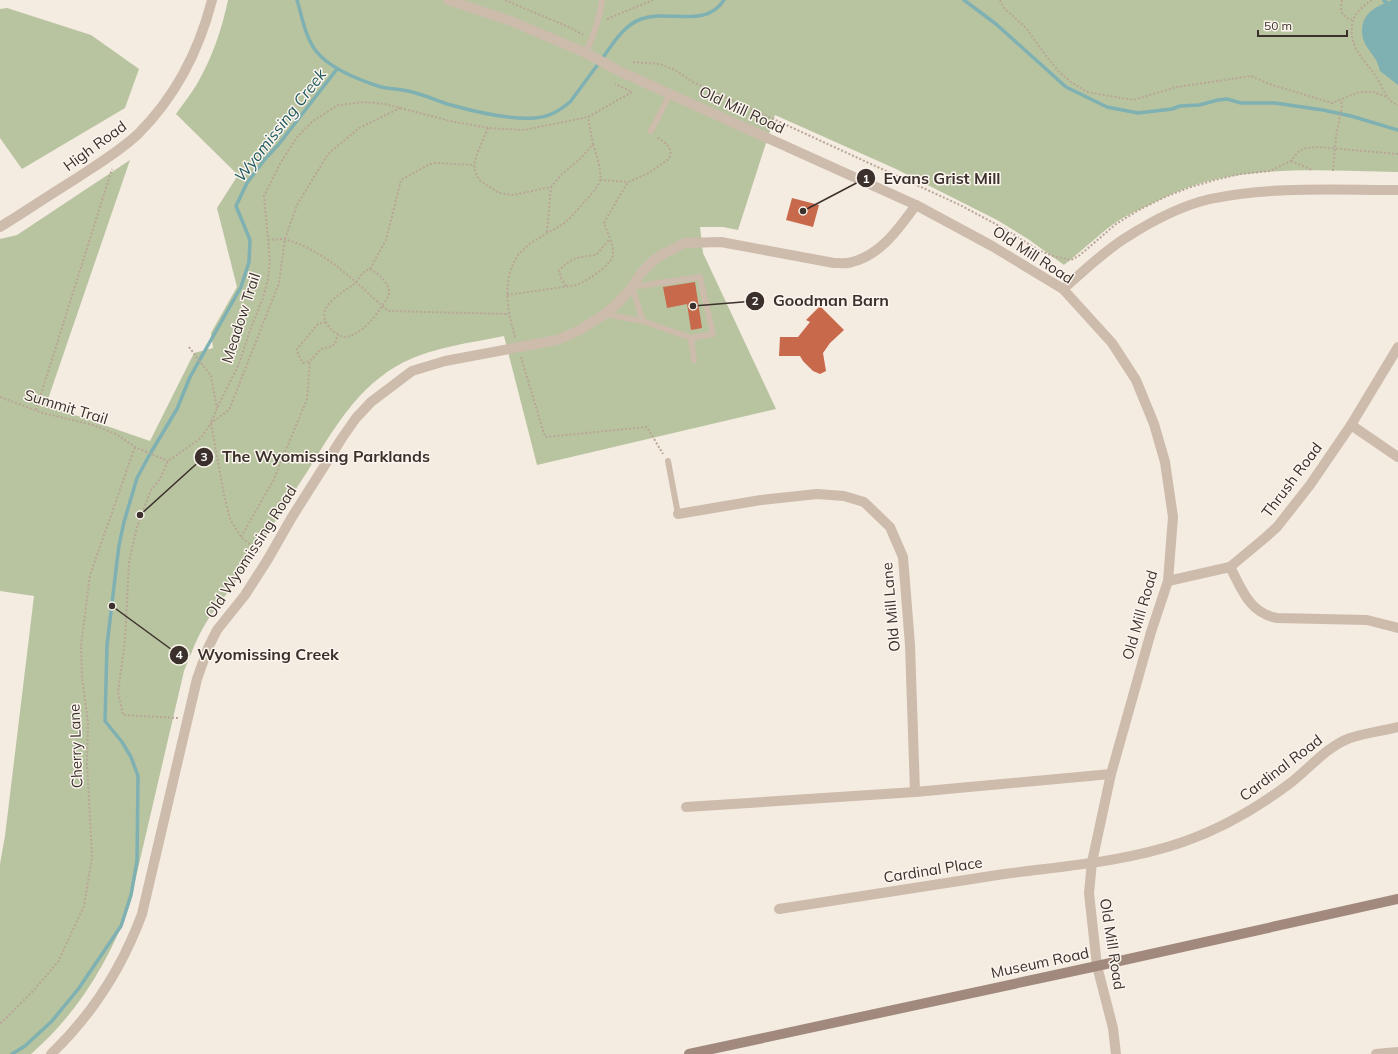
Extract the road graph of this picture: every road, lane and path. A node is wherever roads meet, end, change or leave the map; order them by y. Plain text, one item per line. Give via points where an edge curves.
1 (212, 0) edge
2 (448, 0) edge
3 (504, 0) edge
4 (602, 0) edge
5 (653, 0) edge
6 (1000, 0) edge
7 (1342, 0) edge
8 (1372, 0) edge
9 (1352, 20) junction
10 (598, 22) junction
11 (585, 36) dead end
12 (588, 54) junction
13 (633, 62) dead end
14 (615, 84) dead end
15 (670, 94) junction
16 (1387, 97) junction
17 (1342, 100) junction
18 (1398, 105) edge
19 (400, 108) junction
20 (588, 117) junction
21 (488, 128) junction
22 (651, 131) joint
23 (593, 144) junction
24 (1335, 149) junction
25 (118, 151) junction
26 (1398, 154) edge
27 (1290, 161) junction
28 (474, 165) junction
29 (1312, 170) dead end
30 (1333, 171) dead end
31 (600, 180) junction
32 (628, 182) junction
33 (551, 187) junction
34 (1398, 190) edge
35 (916, 205) junction
36 (0, 227) edge
37 (547, 232) junction
38 (285, 239) junction
39 (610, 239) junction
40 (268, 240) junction
41 (370, 269) junction
42 (356, 282) junction
43 (566, 286) junction
44 (632, 287) junction
45 (1063, 289) junction
46 (507, 295) junction
47 (382, 306) junction
48 (509, 314) junction
49 (605, 314) junction
50 (643, 321) junction
51 (326, 322) junction
52 (338, 334) junction
53 (691, 338) junction
54 (1398, 346) edge
55 (189, 347) dead end
56 (518, 348) junction
57 (694, 360) dead end
58 (310, 361) junction
59 (0, 397) edge
60 (217, 408) junction
61 (36, 410) junction
62 (211, 423) junction
63 (1351, 426) junction
64 (135, 446) junction
65 (1398, 457) edge
66 (168, 461) junction
67 (668, 461) joint
68 (678, 514) joint
69 (242, 537) junction
70 (268, 559) junction
71 (1230, 567) junction
72 (1168, 581) junction
73 (1398, 628) edge
74 (188, 718) junction
75 (1398, 727) edge
76 (1111, 774) junction
77 (915, 792) junction
78 (686, 807) dead end
79 (1092, 862) junction
80 (1398, 899) edge
81 (779, 909) dead end
82 (1097, 966) junction
83 (0, 1023) edge
84 (1398, 1052) edge
85 (51, 1054) edge
86 (689, 1054) edge
87 (1116, 1054) edge
88 (1376, 1054) edge

1 - 25 street, High Road via 195,53 183,77 158,112
2 - 12 street, Old Mill Road via 511,21
3 - 11 path
4 - 10 lane
5 - 10 path
6 - 17 path via 1004,8 1026,28 1059,72 1087,92 1133,100 1177,87 1251,76 1332,103
7 - 9 path via 1342,12 1345,17
8 - 9 path via 1355,14
9 - 16 path via 1351,28 1357,51
10 - 12 lane
12 - 15 street, Old Mill Road
13 - 27 path via 660,64 675,70 693,82 960,205 1038,250 1071,260 1116,224 1165,197 1215,180 1270,171
14 - 20 path, Meadow Trail via 632,92
15 - 22 lane
15 - 35 street, Old Mill Road
16 - 17 path via 1366,92 1352,94
16 - 18 path via 1393,104
17 - 24 path
19 - 21 path, Meadow Trail
19 - 38 path via 359,128 328,154 297,205
19 - 40 path, Meadow Trail via 364,102 338,105 313,120 297,137 264,196
20 - 21 path, Meadow Trail via 524,130
20 - 23 path
21 - 28 path
22 - 32 path via 670,148 669,159 647,174
23 - 31 path via 598,158
23 - 33 path
24 - 26 path
24 - 27 path via 1306,148
24 - 30 path
25 - 36 street, High Road
25 - 61 path
27 - 29 path
28 - 33 path via 479,180 499,193 513,195
28 - 41 path via 430,164 401,180 386,240
31 - 32 path
31 - 37 path via 592,194 575,213
32 - 39 path via 604,224
33 - 37 path
34 - 45 street via 1278,190 1208,200 1160,218 1126,237
35 - 44 street, Old Wyomissing Road via 898,230 883,244 871,254 852,262 834,263 721,242 685,243 654,260
35 - 45 street, Old Mill Road via 992,246
37 - 46 path via 515,259 510,271
38 - 40 path
38 - 42 path via 338,266
38 - 62 path via 279,283 258,338 229,410
39 - 43 path via 613,256 606,266 588,280 578,285
39 - 43 path via 596,255 576,257 566,263 560,270 560,278
40 - 60 path, Meadow Trail via 270,261 263,298 239,364
41 - 42 path via 365,270
41 - 47 path via 389,287 390,295
42 - 47 path
42 - 51 path via 329,303 324,318
43 - 46 path
44 - 49 street, Old Wyomissing Road
44 - 50 lane
44 - 53 lane via 700,277 713,334
45 - 72 street, Old Mill Road via 1112,343 1136,380 1154,424 1165,462 1173,517
46 - 48 path
47 - 48 path via 388,311
47 - 52 path via 358,333 347,337
48 - 56 path
49 - 50 lane
49 - 56 street, Old Wyomissing Road via 557,340
50 - 53 lane
51 - 52 path
51 - 58 path via 318,324 297,348 303,363
52 - 58 path via 334,344 321,349
53 - 57 lane
54 - 63 street, Thrush Road
55 - 60 path via 211,376
56 - 67 path via 544,437 647,427
56 - 70 street, Old Wyomissing Road via 445,361 412,371 370,402 342,438
58 - 69 path via 307,399 273,481
59 - 61 path, Summit Trail
60 - 62 path, Meadow Trail
61 - 64 path, Summit Trail via 93,425 116,434
62 - 66 path via 201,438
62 - 69 path via 228,513
63 - 65 street
63 - 71 street, Thrush Road via 1288,513 1266,537
64 - 66 path, Summit Trail
64 - 83 path, Cherry Lane via 90,575 81,645 88,723 87,762 92,857 84,906 58,962 34,992
66 - 74 path via 160,479 151,490 137,527 129,562 125,642 118,692 123,715
67 - 68 lane
68 - 77 street, Old Mill Lane via 761,500 817,494 844,496 864,502 890,527 903,557 910,645
69 - 70 path
70 - 74 street, Old Wyomissing Road via 217,630 197,679
71 - 72 street, Thrush Road
71 - 73 street via 1251,604 1262,614 1277,618 1367,620
72 - 76 street, Old Mill Road
74 - 85 street, Old Wyomissing Road via 142,914 119,966 96,1004
75 - 79 street, Cardinal Road via 1349,738 1324,754 1265,802 1203,835 1147,852
76 - 77 street
76 - 79 street, Old Mill Road
77 - 78 street
79 - 81 street, Cardinal Place via 924,885
79 - 82 street, Old Mill Road via 1089,893
80 - 82 main road, Museum Road
82 - 86 main road, Museum Road
82 - 87 street, Old Mill Road via 1113,1028
84 - 88 street

